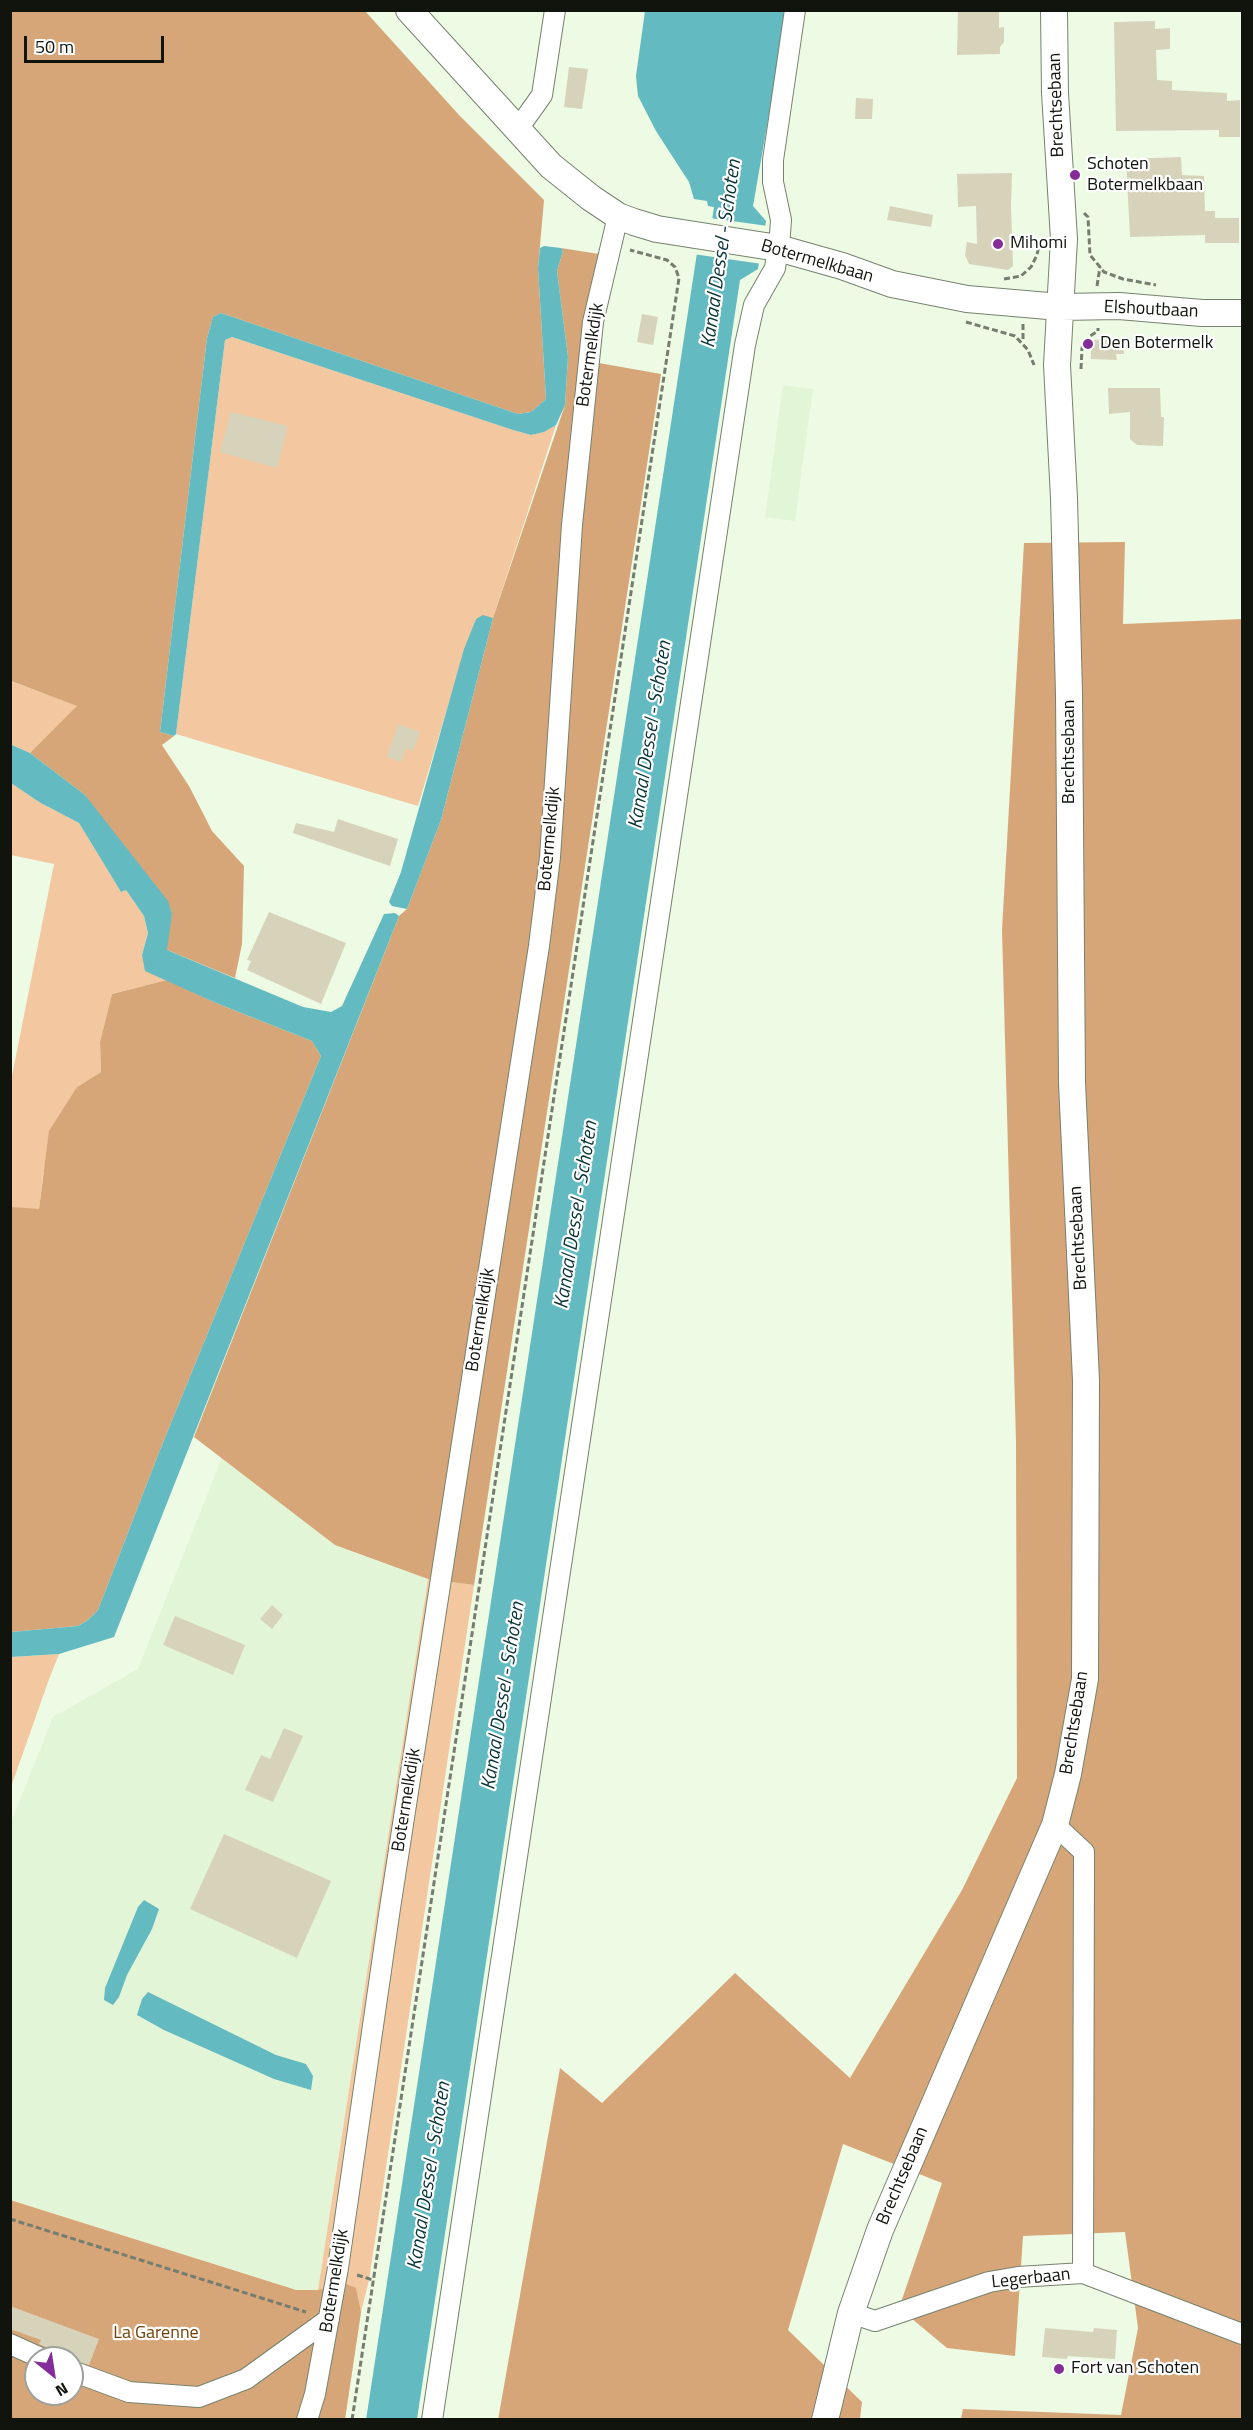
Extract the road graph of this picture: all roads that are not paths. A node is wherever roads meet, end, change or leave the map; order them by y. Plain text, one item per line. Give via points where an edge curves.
1 (409, 10) edge
2 (555, 10) edge
3 (795, 10) edge
4 (1054, 10) edge
5 (517, 130) junction
6 (618, 216) junction
7 (772, 247) junction
8 (1059, 307) junction
9 (1242, 313) edge
10 (1055, 1825) junction
11 (1083, 2273) junction
12 (851, 2313) junction
13 (329, 2319) junction
14 (1242, 2334) edge
15 (10, 2344) edge
16 (24, 2350) edge
17 (84, 2375) edge
18 (308, 2420) edge
19 (432, 2420) edge
20 (825, 2420) edge

1 - 5 main road, Botermelkbaan
2 - 5 street via 542,95
3 - 7 street via 773,160 781,226
4 - 8 main road, Brechtsebaan via 1064,239
5 - 6 main road, Botermelkbaan via 568,181
6 - 7 main road, Botermelkbaan via 657,229
6 - 13 street, Botermelkdijk via 593,322 572,525 550,857 539,946
7 - 8 main road, Botermelkbaan via 935,294
7 - 19 street via 775,268 754,305 745,345
8 - 9 main road, Elshoutbaan
8 - 10 main road, Brechtsebaan via 1057,365 1070,693 1072,1083 1086,1380 1085,1679
10 - 11 street via 1084,1852
10 - 12 main road, Brechtsebaan via 880,2230
11 - 12 street, Legerbaan via 989,2282 875,2321
11 - 14 street, Legerbaan
12 - 20 main road, Brechtsebaan
13 - 17 street via 246,2379 199,2397 129,2392
13 - 18 street, Botermelkdijk
15 - 16 street

